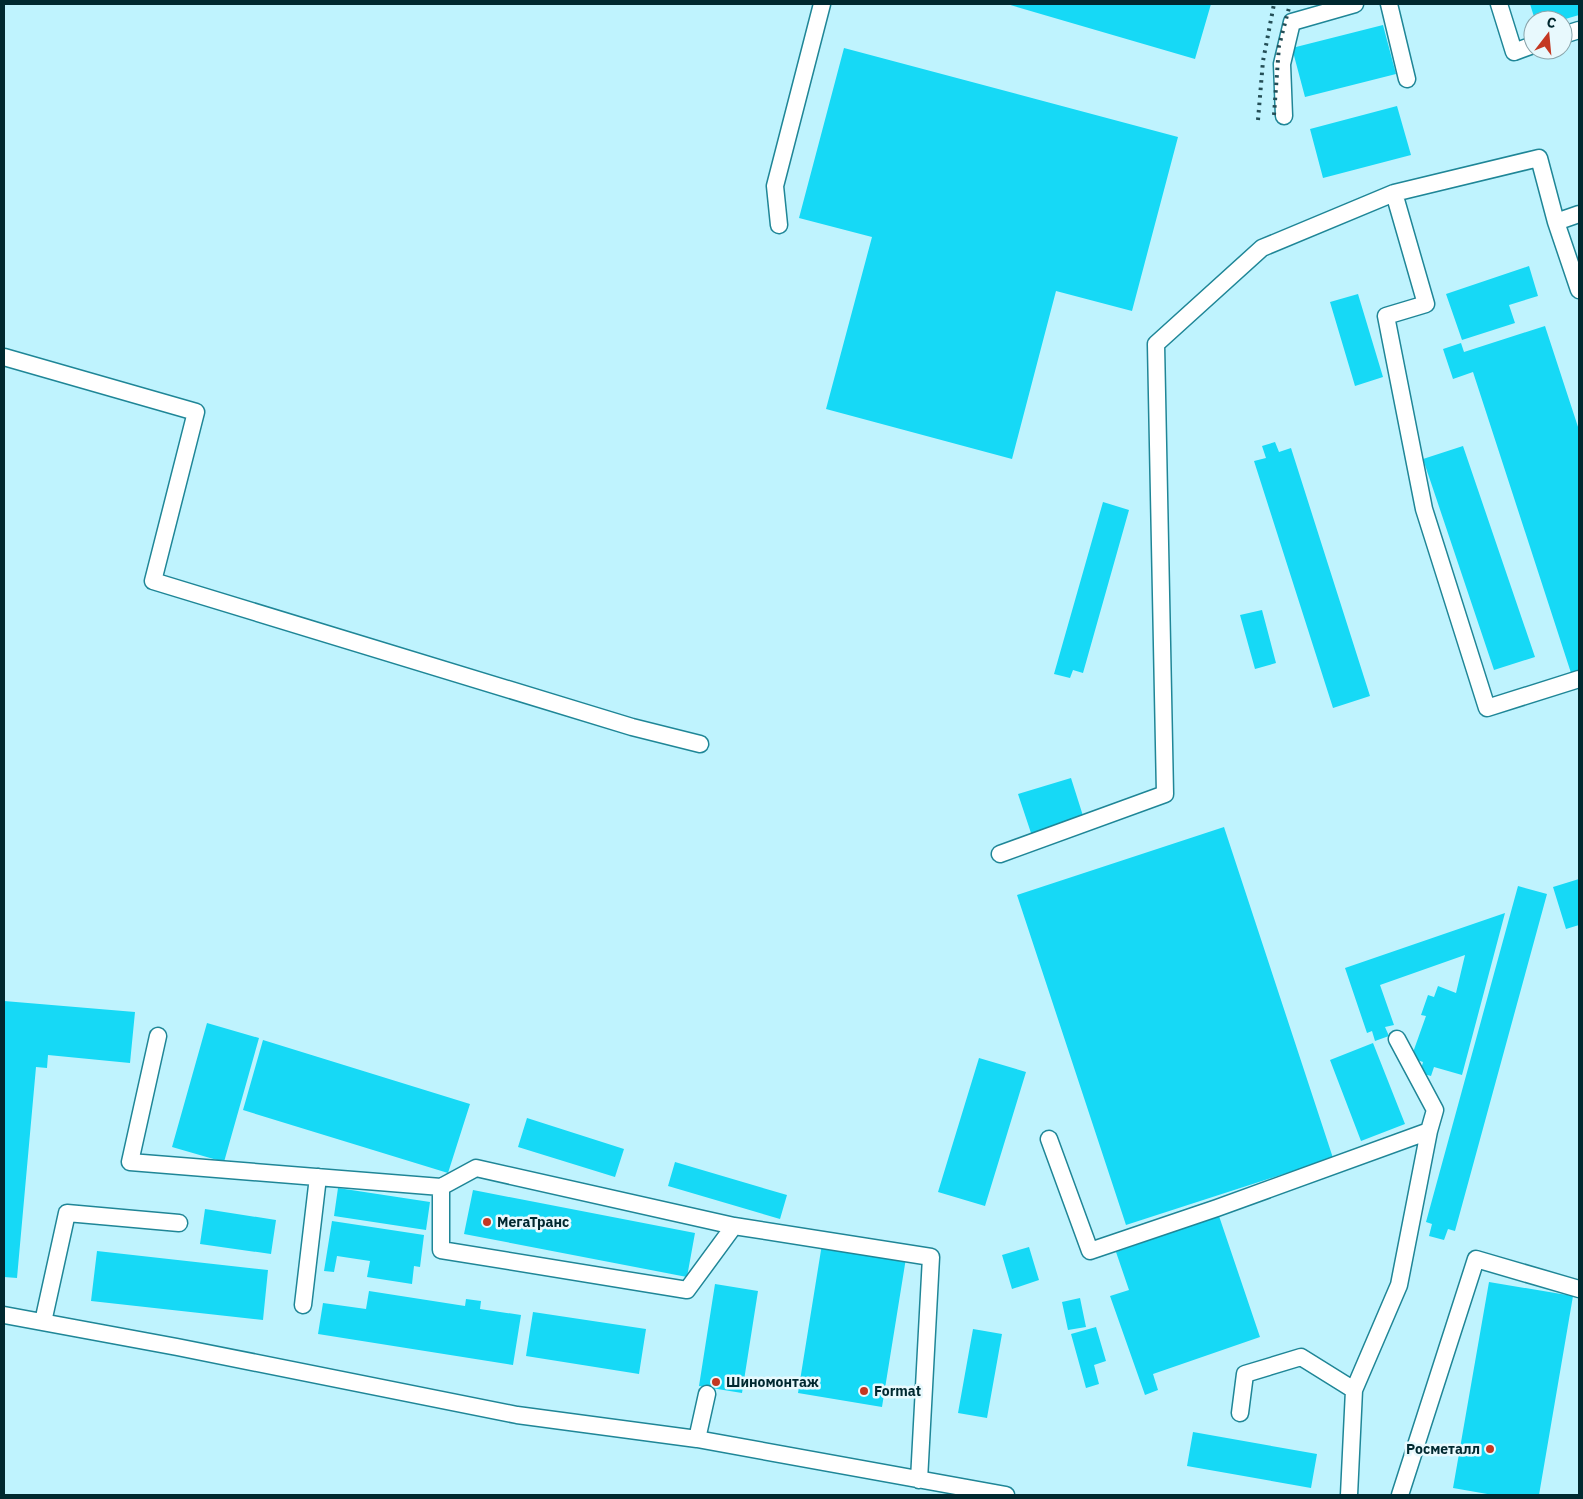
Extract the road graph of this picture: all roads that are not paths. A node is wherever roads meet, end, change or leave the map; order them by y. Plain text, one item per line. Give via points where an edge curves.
1 (822, 4) edge
2 (1355, 4) edge
3 (1389, 4) edge
4 (1499, 4) edge
5 (1523, 49) edge
6 (1407, 79) dead end
7 (1284, 116) dead end
8 (1394, 193) junction
9 (1579, 214) edge
10 (1556, 222) junction
11 (779, 225) dead end
12 (1579, 290) edge
13 (4, 357) edge
14 (1579, 679) edge
15 (700, 744) dead end
16 (1000, 854) dead end
17 (158, 1036) dead end
18 (1397, 1039) dead end
19 (1429, 1130) junction
20 (1049, 1139) dead end
21 (318, 1177) junction
22 (441, 1187) junction
23 (179, 1223) dead end
24 (734, 1226) junction
25 (1579, 1289) edge
26 (304, 1305) dead end
27 (4, 1316) edge
28 (43, 1322) junction
29 (1354, 1390) junction
30 (707, 1394) dead end
31 (1240, 1413) dead end
32 (696, 1439) junction
33 (919, 1480) junction
34 (1006, 1495) edge
35 (1349, 1495) edge
36 (1400, 1495) edge

1 - 11 street via 775,186
2 - 7 street via 1292,22 1282,64
3 - 6 street
4 - 5 street via 1514,52
8 - 10 street via 1539,158
8 - 14 street via 1426,304 1386,316 1424,509 1487,708
8 - 16 street via 1262,248 1156,344 1165,794
9 - 10 street
10 - 12 street
13 - 15 street via 196,412 152,580 632,727
17 - 21 street via 130,1162
18 - 19 street via 1435,1110
19 - 20 street via 1090,1251
19 - 29 street via 1399,1285
21 - 22 street
21 - 26 street
22 - 24 street via 476,1168
22 - 24 street via 441,1250 687,1290
23 - 28 street via 67,1214
24 - 33 street via 931,1257
25 - 36 street via 1476,1259
27 - 28 street
28 - 32 street via 517,1414
29 - 31 street via 1301,1357 1245,1374
29 - 35 street
30 - 32 street
32 - 33 street
33 - 34 street

